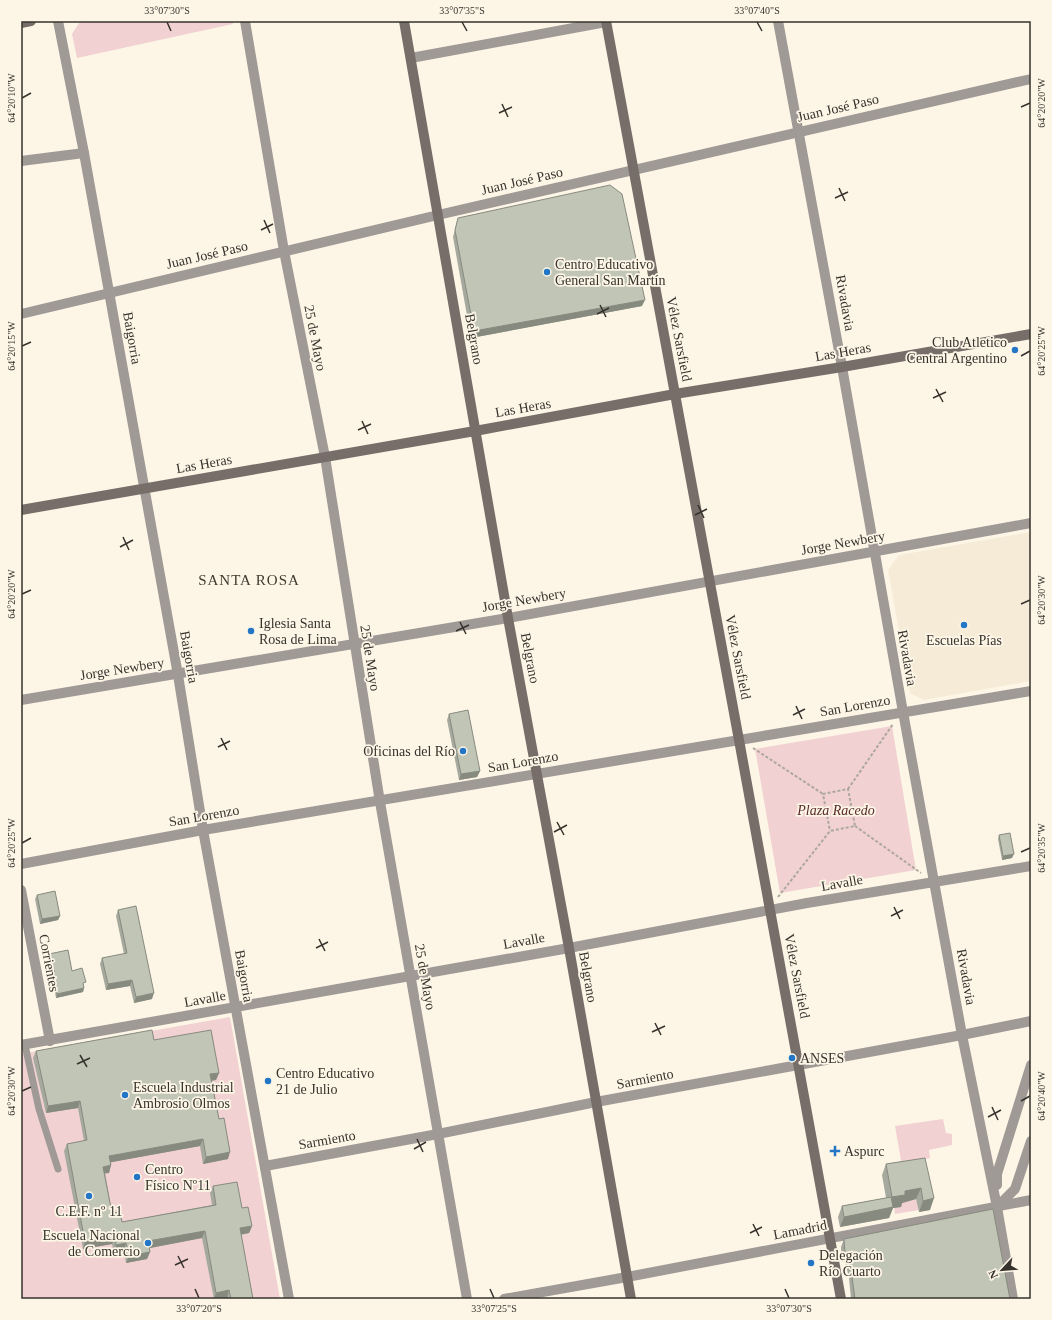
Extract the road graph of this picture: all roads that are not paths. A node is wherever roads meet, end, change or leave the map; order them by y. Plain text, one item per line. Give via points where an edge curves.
1 (31, 21) edge
2 (58, 21) edge
3 (245, 21) edge
4 (404, 21) edge
5 (778, 21) edge
6 (606, 22) edge
7 (21, 23) edge
8 (411, 58) junction
9 (1031, 79) edge
10 (799, 131) junction
11 (84, 153) junction
12 (21, 161) edge
13 (633, 170) junction
14 (438, 215) junction
15 (284, 251) junction
16 (109, 293) junction
17 (21, 314) edge
18 (1031, 334) edge
19 (842, 367) junction
20 (675, 394) junction
21 (475, 431) junction
22 (325, 457) junction
23 (144, 488) junction
24 (21, 510) edge
25 (1031, 523) edge
26 (874, 552) junction
27 (709, 581) junction
28 (508, 618) junction
29 (354, 643) junction
30 (178, 675) junction
31 (1031, 692) edge
32 (21, 700) edge
33 (903, 712) junction
34 (739, 740) junction
35 (537, 774) junction
36 (380, 802) junction
37 (203, 830) junction
38 (21, 864) edge
39 (1031, 866) edge
40 (934, 881) junction
41 (21, 890) edge
42 (770, 910) junction
43 (569, 948) junction
44 (410, 975) junction
45 (235, 1007) junction
46 (1031, 1021) edge
47 (962, 1035) junction
48 (50, 1041) junction
49 (23, 1045) edge
50 (799, 1064) junction
51 (1031, 1065) edge
52 (596, 1102) junction
53 (438, 1134) junction
54 (1031, 1141) edge
55 (265, 1166) junction
56 (58, 1169) dead end
57 (1031, 1200) edge
58 (997, 1207) junction
59 (831, 1238) junction
60 (627, 1277) junction
61 (289, 1299) edge
62 (467, 1299) edge
63 (504, 1299) edge
64 (630, 1299) edge
65 (841, 1299) edge
66 (1014, 1299) edge

1 - 7 main road
2 - 11 street, Baigorria
3 - 15 street, 25 de Mayo
4 - 8 main road, Belgrano
5 - 10 street, Rivadavia
6 - 8 street
6 - 13 main road, Vélez Sarsfield
8 - 14 main road, Belgrano
9 - 10 street, Juan José Paso
10 - 13 street, Juan José Paso
10 - 19 street, Rivadavia
11 - 12 street
11 - 16 street, Baigorria
13 - 14 street, Juan José Paso
13 - 20 main road, Vélez Sarsfield
14 - 15 street, Juan José Paso
14 - 21 main road, Belgrano
15 - 16 street, Juan José Paso
15 - 22 street, 25 de Mayo
16 - 17 street, Juan José Paso
16 - 23 street, Baigorria
18 - 19 main road, Las Heras
19 - 20 main road, Las Heras
19 - 26 street, Rivadavia
20 - 21 main road, Las Heras
20 - 27 main road, Vélez Sarsfield
21 - 22 main road, Las Heras
21 - 28 main road, Belgrano
22 - 23 main road, Las Heras
22 - 29 street, 25 de Mayo
23 - 24 main road, Las Heras
23 - 30 street, Baigorria
25 - 26 street, Jorge Newbery
26 - 27 street, Jorge Newbery
26 - 33 street, Rivadavia
27 - 28 street, Jorge Newbery
27 - 34 main road, Vélez Sarsfield
28 - 29 street, Jorge Newbery
28 - 35 main road, Belgrano
29 - 30 street, Jorge Newbery
29 - 36 street, 25 de Mayo
30 - 32 street, Jorge Newbery
30 - 37 street, Baigorria
31 - 33 street, San Lorenzo
33 - 34 street, San Lorenzo
33 - 40 street, Rivadavia
34 - 35 street, San Lorenzo
34 - 42 main road, Vélez Sarsfield
35 - 36 street, San Lorenzo
35 - 43 main road, Belgrano
36 - 37 street, San Lorenzo
36 - 44 street, 25 de Mayo
37 - 38 street, San Lorenzo
37 - 45 street, Baigorria
39 - 40 street, Lavalle
40 - 42 street, Lavalle
40 - 47 street, Rivadavia
41 - 48 street, Corrientes
42 - 43 street, Lavalle
42 - 50 main road, Vélez Sarsfield
43 - 44 street, Lavalle
43 - 52 main road, Belgrano
44 - 45 street, Lavalle
44 - 53 street, 25 de Mayo
45 - 48 street, Lavalle
45 - 55 street, Baigorria
46 - 47 street, Sarmiento
47 - 50 street, Sarmiento
47 - 58 street, Rivadavia
48 - 49 street, Lavalle
49 - 56 lane
50 - 52 street, Sarmiento
50 - 59 main road, Vélez Sarsfield
51 - 58 street via 997,1174
52 - 53 street, Sarmiento
52 - 60 main road, Belgrano
53 - 55 street, Sarmiento
53 - 62 street, 25 de Mayo
54 - 58 street via 1015,1189
55 - 61 street, Baigorria
57 - 58 street, Lamadrid
58 - 59 street, Lamadrid
58 - 66 street, Rivadavia
59 - 60 street, Lamadrid
59 - 65 main road, Vélez Sarsfield
60 - 63 street, Lamadrid
60 - 64 main road, Belgrano

